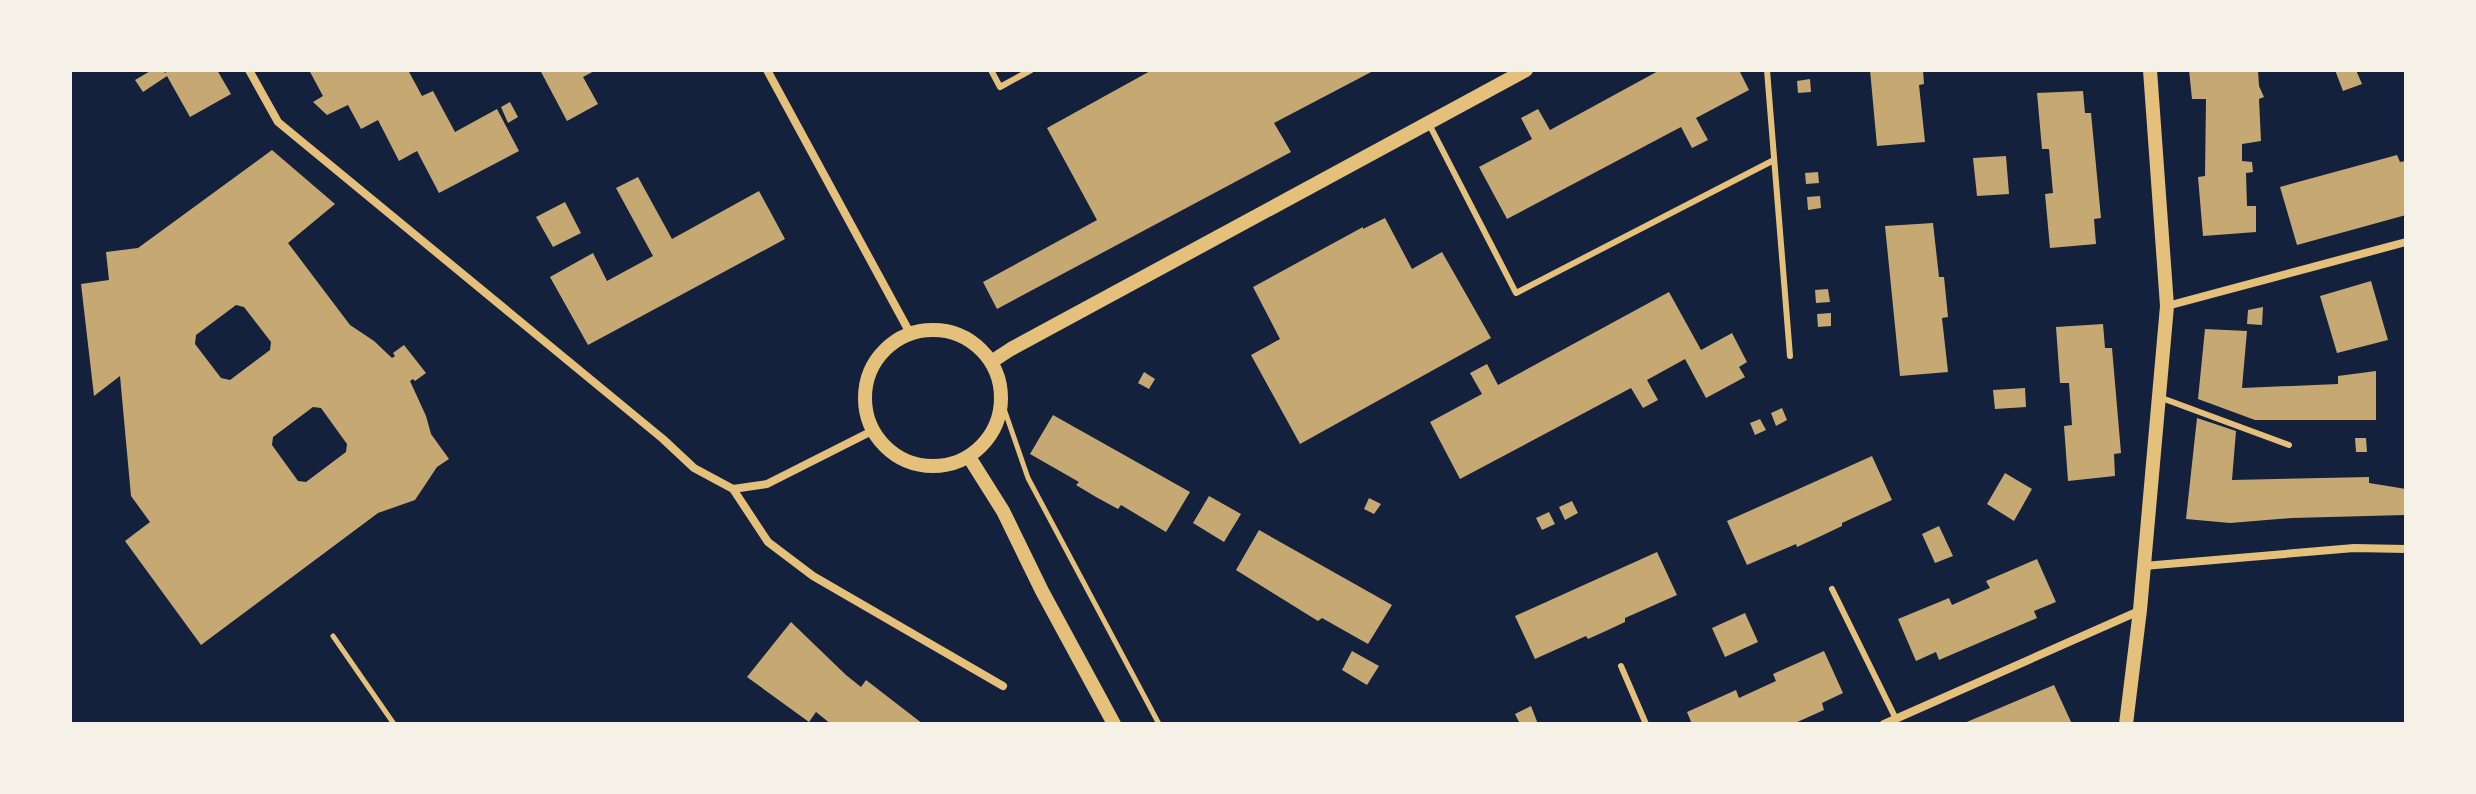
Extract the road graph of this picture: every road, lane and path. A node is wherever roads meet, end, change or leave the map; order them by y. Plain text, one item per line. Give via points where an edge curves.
1 (249, 70) edge
2 (767, 70) edge
3 (991, 70) edge
4 (1031, 70) edge
5 (1526, 70) edge
6 (1767, 70) edge
7 (2150, 70) edge
8 (1429, 124) junction
9 (1774, 160) junction
10 (2406, 242) edge
11 (2167, 306) junction
12 (910, 333) junction
13 (1790, 356) dead end
14 (991, 362) junction
15 (2159, 397) junction
16 (1001, 400) junction
17 (872, 431) junction
18 (2289, 445) dead end
19 (969, 457) junction
20 (733, 489) junction
21 (2406, 549) edge
22 (2144, 566) junction
23 (1832, 589) dead end
24 (2140, 610) junction
25 (333, 636) dead end
26 (1621, 666) dead end
27 (1003, 686) dead end
28 (1896, 719) junction
29 (394, 724) edge
30 (1114, 724) edge
31 (1159, 724) edge
32 (1646, 724) edge
33 (1884, 724) edge
34 (2126, 724) edge

1 - 20 street via 278,122 694,468
2 - 12 street
3 - 4 lane via 1000,87
5 - 8 street
6 - 9 lane
7 - 11 street
8 - 9 lane via 1516,293
8 - 14 street
9 - 13 lane
10 - 11 street
11 - 15 street
12 - 14 street via 928,329 955,334
12 - 17 street via 878,356 868,374 865,403
14 - 16 street
15 - 18 lane
15 - 22 street
16 - 19 street via 989,438
16 - 31 path via 1028,478
17 - 19 street via 900,459 919,466 939,467
17 - 20 street via 767,484
19 - 30 street via 1003,511
20 - 27 street via 768,542 813,576
21 - 22 street via 2354,548
22 - 24 street
23 - 28 lane
24 - 28 street
24 - 34 street
25 - 29 path
26 - 32 lane
28 - 33 street

